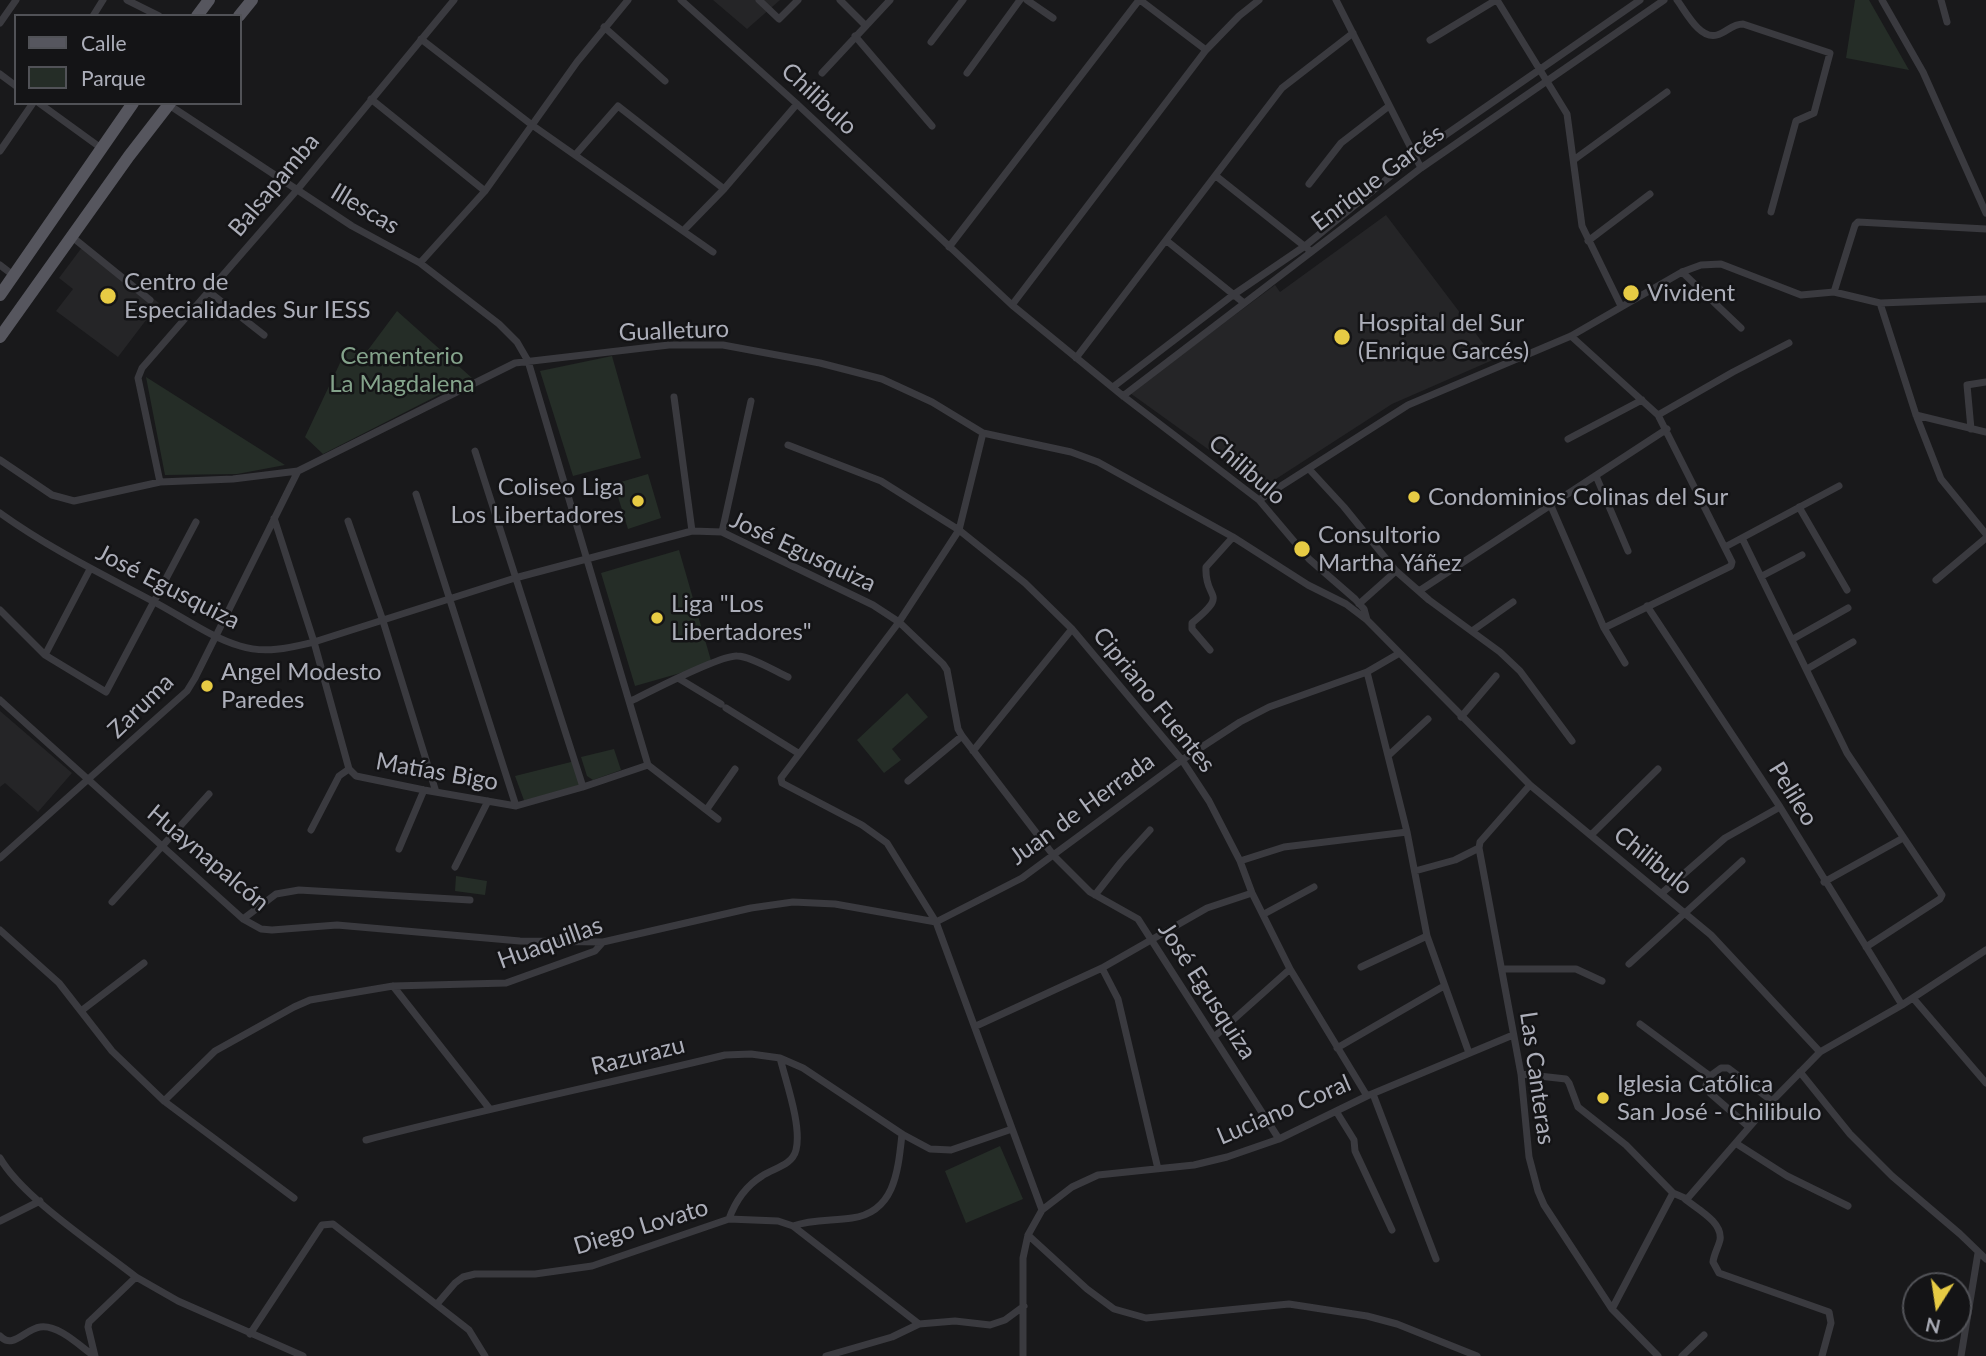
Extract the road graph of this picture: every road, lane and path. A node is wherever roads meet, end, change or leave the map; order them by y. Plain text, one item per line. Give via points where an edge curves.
1 (16, 0) edge
2 (127, 0) edge
3 (252, 0) edge
4 (454, 0) edge
5 (628, 0) edge
6 (681, 0) edge
7 (758, 0) edge
8 (798, 0) edge
9 (841, 0) edge
10 (890, 0) edge
11 (963, 0) edge
12 (1020, 0) edge
13 (1027, 0) edge
14 (1140, 0) edge
15 (1259, 0) edge
16 (1336, 0) edge
17 (1497, 0) edge
18 (1640, 0) edge
19 (1663, 0) edge
20 (1677, 0) edge
21 (1882, 0) edge
22 (1941, 0) edge
23 (155, 14) edge
24 (241, 14) edge
25 (1053, 18) dead end
26 (1947, 22) dead end
27 (0, 23) edge
28 (865, 25) junction
29 (604, 27) junction
30 (1353, 33) junction
31 (855, 36) junction
32 (421, 39) junction
33 (1430, 40) dead end
34 (931, 42) dead end
35 (1206, 50) junction
36 (1541, 69) junction
37 (822, 73) dead end
38 (967, 73) dead end
39 (1547, 79) junction
40 (665, 81) dead end
41 (1667, 92) dead end
42 (371, 99) junction
43 (797, 104) junction
44 (32, 105) edge
45 (42, 105) edge
46 (132, 105) edge
47 (168, 105) edge
48 (170, 105) edge
49 (1389, 106) junction
50 (532, 125) junction
51 (932, 126) dead end
52 (101, 148) junction
53 (0, 151) edge
54 (576, 154) junction
55 (1415, 156) junction
56 (1575, 159) junction
57 (1421, 168) junction
58 (1216, 176) junction
59 (1309, 184) dead end
60 (724, 189) junction
61 (297, 190) junction
62 (485, 191) junction
63 (1650, 194) dead end
64 (1772, 212) dead end
65 (1986, 213) edge
66 (1986, 229) edge
67 (684, 230) junction
68 (71, 236) junction
69 (1167, 241) junction
70 (1588, 241) junction
71 (949, 247) junction
72 (1308, 249) junction
73 (713, 252) dead end
74 (421, 263) junction
75 (0, 265) edge
76 (1682, 272) junction
77 (13, 275) junction
78 (208, 291) junction
79 (1834, 292) junction
80 (0, 295) edge
81 (1233, 295) junction
82 (1986, 299) edge
83 (150, 300) dead end
84 (1244, 303) junction
85 (1880, 303) junction
86 (1013, 305) junction
87 (1622, 306) junction
88 (1741, 328) dead end
89 (264, 335) dead end
90 (1571, 336) junction
91 (0, 337) edge
92 (1789, 343) dead end
93 (1076, 358) junction
94 (528, 361) junction
95 (1986, 383) edge
96 (1113, 387) junction
97 (1123, 396) junction
98 (674, 397) dead end
99 (1642, 400) junction
100 (751, 401) dead end
101 (1658, 415) junction
102 (1916, 415) junction
103 (1667, 429) junction
104 (1971, 429) junction
105 (1986, 432) edge
106 (984, 433) junction
107 (1568, 439) dead end
108 (788, 445) dead end
109 (475, 451) dead end
110 (0, 460) edge
111 (1309, 469) junction
112 (298, 471) junction
113 (1596, 476) junction
114 (160, 482) junction
115 (1839, 486) dead end
116 (415, 494) dead end
117 (1259, 500) junction
118 (1551, 506) junction
119 (1799, 506) junction
120 (0, 513) edge
121 (274, 518) junction
122 (348, 520) dead end
123 (196, 522) dead end
124 (959, 530) junction
125 (692, 531) junction
126 (722, 532) junction
127 (1986, 536) edge
128 (1233, 537) junction
129 (1742, 538) junction
130 (1725, 547) junction
131 (1628, 551) dead end
132 (1802, 555) dead end
133 (587, 558) junction
134 (90, 569) junction
135 (1396, 572) junction
136 (1762, 576) junction
137 (515, 578) junction
138 (1937, 580) dead end
139 (1847, 590) dead end
140 (1419, 591) junction
141 (449, 599) junction
142 (153, 601) junction
143 (1513, 602) dead end
144 (1359, 604) junction
145 (1647, 607) junction
146 (1847, 608) dead end
147 (0, 610) edge
148 (1367, 620) junction
149 (383, 621) junction
150 (899, 622) junction
151 (1604, 628) junction
152 (1072, 629) junction
153 (1472, 631) junction
154 (217, 636) junction
155 (1793, 639) junction
156 (314, 642) junction
157 (1853, 642) dead end
158 (1210, 650) dead end
159 (1398, 654) junction
160 (45, 655) junction
161 (1625, 663) dead end
162 (1807, 669) junction
163 (1367, 672) junction
164 (1496, 676) dead end
165 (788, 677) dead end
166 (678, 678) junction
167 (0, 700) edge
168 (631, 701) junction
169 (1461, 718) junction
170 (1428, 719) dead end
171 (962, 736) junction
172 (1572, 741) dead end
173 (973, 751) junction
174 (798, 753) junction
175 (1389, 755) junction
176 (1182, 760) junction
177 (649, 763) junction
178 (349, 769) junction
179 (735, 769) dead end
180 (1658, 769) dead end
181 (89, 780) junction
182 (908, 782) dead end
183 (1531, 785) junction
184 (583, 788) junction
185 (424, 790) junction
186 (436, 792) junction
187 (209, 794) dead end
188 (488, 801) junction
189 (516, 806) junction
190 (1780, 807) junction
191 (707, 809) junction
192 (718, 819) dead end
193 (311, 830) dead end
194 (1150, 830) dead end
195 (1407, 832) junction
196 (1591, 835) junction
197 (1903, 838) junction
198 (163, 846) junction
199 (1479, 848) junction
200 (399, 849) dead end
201 (1054, 856) junction
202 (0, 858) edge
203 (1240, 861) junction
204 (1742, 861) dead end
205 (455, 867) dead end
206 (1415, 870) junction
207 (1824, 882) junction
208 (1314, 887) dead end
209 (1252, 893) junction
210 (1662, 893) junction
211 (1095, 895) junction
212 (470, 900) dead end
213 (111, 902) dead end
214 (1686, 913) junction
215 (1264, 914) junction
216 (243, 919) junction
217 (936, 922) junction
218 (0, 930) edge
219 (1427, 936) junction
220 (1153, 940) junction
221 (603, 942) junction
222 (1866, 947) junction
223 (1986, 950) edge
224 (144, 962) dead end
225 (1629, 964) dead end
226 (1362, 967) dead end
227 (1102, 968) junction
228 (1290, 969) junction
229 (1502, 969) junction
230 (1602, 981) dead end
231 (393, 986) junction
232 (1444, 986) junction
233 (1913, 998) junction
234 (1902, 1005) junction
235 (81, 1011) junction
236 (1640, 1024) dead end
237 (976, 1026) junction
238 (1513, 1035) junction
239 (1214, 1037) junction
240 (1338, 1048) junction
241 (1820, 1052) junction
242 (1469, 1053) junction
243 (780, 1058) junction
244 (1800, 1072) junction
245 (1983, 1073) edge
246 (1521, 1074) junction
247 (1710, 1076) junction
248 (1986, 1083) edge
249 (1370, 1095) junction
250 (164, 1101) junction
251 (1772, 1101) junction
252 (489, 1108) junction
253 (1336, 1111) junction
254 (1749, 1127) junction
255 (1012, 1129) junction
256 (902, 1134) junction
257 (1279, 1139) junction
258 (366, 1140) dead end
259 (1737, 1144) junction
260 (0, 1158) edge
261 (1158, 1169) junction
262 (1673, 1193) junction
263 (294, 1198) dead end
264 (1685, 1199) junction
265 (40, 1201) junction
266 (1848, 1206) dead end
267 (1042, 1210) junction
268 (729, 1219) junction
269 (0, 1221) edge
270 (793, 1226) junction
271 (1392, 1230) dead end
272 (1028, 1235) junction
273 (1978, 1253) junction
274 (1436, 1259) dead end
275 (1986, 1259) edge
276 (136, 1277) junction
277 (437, 1304) junction
278 (1024, 1306) junction
279 (1612, 1309) junction
280 (919, 1324) junction
281 (250, 1334) junction
282 (1704, 1335) dead end
283 (0, 1336) edge
284 (94, 1356) edge
285 (303, 1356) edge
286 (485, 1356) edge
287 (826, 1356) edge
288 (1023, 1356) edge
289 (1477, 1356) edge
290 (1658, 1356) edge
291 (1682, 1356) edge
292 (1822, 1356) edge
293 (1961, 1356) edge

1 - 27 street
2 - 23 street
3 - 24 main road
4 - 32 street, Balsapamba
5 - 29 street
6 - 43 street, Chilibulo
7 - 8 street via 779,19
9 - 28 street
10 - 28 street
11 - 34 street
12 - 38 street
13 - 25 street
14 - 35 street
14 - 71 street
15 - 35 street
16 - 30 street
17 - 33 street
17 - 36 street
18 - 36 street, Enrique Garcés
19 - 39 street, Enrique Garcés
20 - 64 street via 1708,36 1743,24 1830,53 1814,113 1796,121
21 - 65 street via 1923,72
22 - 26 street
28 - 31 street
29 - 40 street
29 - 50 street
30 - 49 street
30 - 58 street via 1282,88
31 - 37 street
31 - 51 street
32 - 42 street, Balsapamba
32 - 50 street
35 - 86 street
36 - 39 street
36 - 55 street, Enrique Garcés
39 - 56 street via 1567,114
39 - 57 street, Enrique Garcés
41 - 56 street
42 - 61 street, Balsapamba
42 - 62 street
43 - 60 street
43 - 71 street, Chilibulo
44 - 53 street
45 - 52 street
46 - 52 main road
47 - 68 main road
48 - 61 street, Illescas
49 - 55 street
49 - 59 street via 1341,143
50 - 54 street
50 - 62 street
52 - 77 main road
54 - 60 street via 618,106
54 - 67 street
55 - 57 street
55 - 72 street, Enrique Garcés
56 - 70 street via 1581,226
57 - 72 street, Enrique Garcés
58 - 69 street
58 - 72 street
60 - 67 street
61 - 74 street, Illescas
61 - 78 street, Balsapamba
62 - 74 street
63 - 70 street
66 - 79 street via 1858,222
67 - 73 street
68 - 83 street
68 - 91 main road
69 - 81 street
69 - 93 street
70 - 87 street
71 - 86 street, Chilibulo
72 - 81 street, Enrique Garcés
72 - 84 street, Enrique Garcés
74 - 94 street, Illescas via 499,324
75 - 77 street
76 - 79 street via 1721,264 1801,295
76 - 87 street
76 - 88 street
77 - 80 main road
78 - 89 street
78 - 114 street, Balsapamba via 139,373
79 - 85 street
81 - 84 street
81 - 96 street, Enrique Garcés
82 - 85 street
84 - 97 street, Enrique Garcés
85 - 102 street
86 - 93 street, Chilibulo
87 - 90 street
90 - 99 street
90 - 111 street via 1408,405
92 - 101 street
93 - 96 street, Chilibulo
94 - 106 street, Gualleturo via 669,345 723,345 881,379 921,396
94 - 112 street, Gualleturo via 515,363
94 - 133 street, Illescas
95 - 104 street via 1966,385
96 - 97 street, Chilibulo
97 - 117 street, Chilibulo
98 - 125 street
99 - 101 street
99 - 107 street
100 - 126 street
101 - 103 street
102 - 104 street
102 - 127 street via 1941,480
103 - 113 street
103 - 130 street
104 - 105 street
106 - 124 street
106 - 128 street, Gualleturo via 1098,462
108 - 124 street, Cipriano Fuentes via 881,481
109 - 137 street
110 - 114 street, Gualleturo via 52,495 74,501
111 - 117 street
111 - 135 street
112 - 114 street, Gualleturo
112 - 121 street, Zaruma
113 - 118 street
113 - 131 street
115 - 119 street
116 - 141 street
117 - 144 street, Chilibulo via 1309,559
118 - 140 street
118 - 151 street
119 - 129 street
119 - 139 street
120 - 134 street, José Egusquiza
121 - 154 street, Zaruma
121 - 156 street, Matías Bigo
122 - 149 street
123 - 142 street
124 - 150 street
124 - 152 street, Cipriano Fuentes via 1025,583
125 - 126 street, José Egusquiza
125 - 133 street, José Egusquiza
126 - 150 street, José Egusquiza
127 - 138 street
128 - 148 street, Gualleturo
128 - 158 street via 1206,567 1213,604 1192,623
129 - 130 street
129 - 136 street
130 - 145 street via 1731,566
132 - 136 street
133 - 137 street, José Egusquiza
133 - 168 street, Illescas
134 - 142 street, José Egusquiza
134 - 160 street
135 - 140 street
135 - 144 street
136 - 155 street
137 - 141 street, José Egusquiza
137 - 184 street
140 - 153 street
141 - 149 street, José Egusquiza
141 - 189 street
142 - 154 street, José Egusquiza
142 - 160 street via 106,692
143 - 153 street
144 - 148 street, Chilibulo
145 - 151 street
145 - 190 street, Pelileo
146 - 155 street
147 - 160 street
148 - 159 street, Chilibulo
149 - 156 street, José Egusquiza
149 - 186 street
150 - 171 street, José Egusquiza via 947,670
150 - 174 street
151 - 161 street
152 - 173 street
152 - 176 street, Cipriano Fuentes
153 - 172 street via 1520,671
154 - 156 street, José Egusquiza via 260,650
154 - 181 street, Zaruma via 187,691
155 - 162 street
156 - 178 street, Matías Bigo
157 - 162 street
159 - 163 street, Juan de Herrada
159 - 169 street, Chilibulo
162 - 197 street via 1847,753
163 - 175 street
163 - 176 street, Juan de Herrada via 1269,707
164 - 169 street
165 - 166 street via 737,655
166 - 168 street
166 - 174 street
167 - 181 street, Huaynapalcón
168 - 177 street, Illescas
169 - 183 street, Chilibulo
170 - 175 street
171 - 173 street, José Egusquiza
171 - 182 street
173 - 201 street, José Egusquiza
174 - 217 street via 782,783 887,843
175 - 195 street
176 - 201 street, Juan de Herrada
176 - 203 street, Cipriano Fuentes
177 - 184 street, Matías Bigo
177 - 191 street
178 - 185 street, Matías Bigo via 365,779
178 - 193 street via 339,776
179 - 191 street
180 - 196 street
181 - 198 street, Huaynapalcón
181 - 202 street, Zaruma
183 - 196 street, Chilibulo
183 - 199 street
184 - 189 street, Matías Bigo
185 - 186 street, Matías Bigo
185 - 200 street
186 - 188 street, Matías Bigo
187 - 198 street
188 - 189 street, Matías Bigo
188 - 205 street
190 - 207 street, Pelileo
190 - 210 street via 1725,838
191 - 192 street
194 - 211 street
195 - 203 street via 1284,847
195 - 206 street
196 - 210 street, Chilibulo
197 - 207 street
197 - 222 street via 1942,895
198 - 213 street
198 - 216 street, Huaynapalcón
199 - 206 street via 1455,860
199 - 229 street, Las Canteras
201 - 211 street, José Egusquiza
201 - 217 street, Juan de Herrada via 1022,878
203 - 209 street, Cipriano Fuentes
204 - 214 street
206 - 219 street
207 - 222 street, Pelileo
208 - 215 street
209 - 215 street, Cipriano Fuentes
209 - 220 street via 1207,908
210 - 214 street, Chilibulo
211 - 220 street, José Egusquiza via 1135,916
212 - 216 street via 299,890 276,894
214 - 225 street
214 - 241 street, Chilibulo
215 - 228 street, Cipriano Fuentes
216 - 221 street, Huaynapalcón via 272,930 337,925 520,941
217 - 221 street, Huaquillas via 835,904 793,902
217 - 237 street
218 - 235 street via 60,983
219 - 226 street
219 - 232 street
220 - 227 street
220 - 239 street, José Egusquiza
221 - 231 street, Huaquillas via 595,951 506,983
222 - 234 street, Pelileo
223 - 233 street
224 - 235 street
227 - 237 street
227 - 261 street via 1118,999
228 - 239 street
228 - 240 street, Cipriano Fuentes
229 - 230 street via 1570,968
229 - 238 street, Las Canteras
231 - 250 street, Huaquillas via 310,1000 295,1007 215,1051
231 - 252 street
232 - 240 street
232 - 242 street
233 - 234 street
233 - 245 street
234 - 241 street
235 - 250 street via 112,1051
236 - 247 street
237 - 255 street
238 - 242 street, Luciano Coral
238 - 246 street, Las Canteras
239 - 257 street, José Egusquiza
240 - 249 street, Cipriano Fuentes
241 - 244 street
242 - 249 street, Luciano Coral
243 - 252 street, Razurazu via 725,1055
243 - 256 street, Razurazu via 803,1068
243 - 268 street via 797,1148 790,1161 761,1176 745,1191
244 - 251 street
244 - 273 street via 1850,1134
245 - 248 street
246 - 262 street via 1568,1081 1577,1107 1626,1145
246 - 279 street, Las Canteras via 1529,1157 1538,1191
247 - 251 street via 1726,1067
247 - 254 street via 1706,1086 1710,1093
249 - 253 street, Luciano Coral
249 - 274 street, Cipriano Fuentes
250 - 263 street
251 - 254 street
252 - 258 street, Razurazu
253 - 257 street, Luciano Coral
253 - 271 street via 1354,1140
254 - 259 street
255 - 256 street, Razurazu via 941,1151
255 - 267 street
256 - 270 street via 895,1178 881,1206 852,1218
257 - 261 street, Luciano Coral via 1227,1157
259 - 264 street
259 - 266 street via 1787,1176
260 - 265 street
261 - 267 street, Luciano Coral via 1098,1175 1072,1187
262 - 264 street
262 - 279 street
264 - 292 street via 1718,1228 1720,1242 1713,1262 1718,1273 1829,1312 1831,1323
265 - 269 street
265 - 276 street
267 - 272 street, Luciano Coral
268 - 270 street, Diego Lovato
268 - 277 street, Diego Lovato via 592,1266 535,1275 463,1277
270 - 280 street, Diego Lovato
272 - 278 street, Luciano Coral via 1023,1258
272 - 289 street via 1114,1309 1146,1318 1289,1304 1397,1324
273 - 275 street
273 - 293 street
276 - 281 street
276 - 284 street via 89,1321
277 - 281 street via 333,1224 322,1225
277 - 286 street via 470,1330
278 - 280 street via 990,1325 955,1321
278 - 288 street, Luciano Coral
279 - 290 street, Las Canteras
280 - 287 street via 892,1337
281 - 285 street
282 - 291 street
283 - 284 street via 13,1342 37,1327 49,1327

